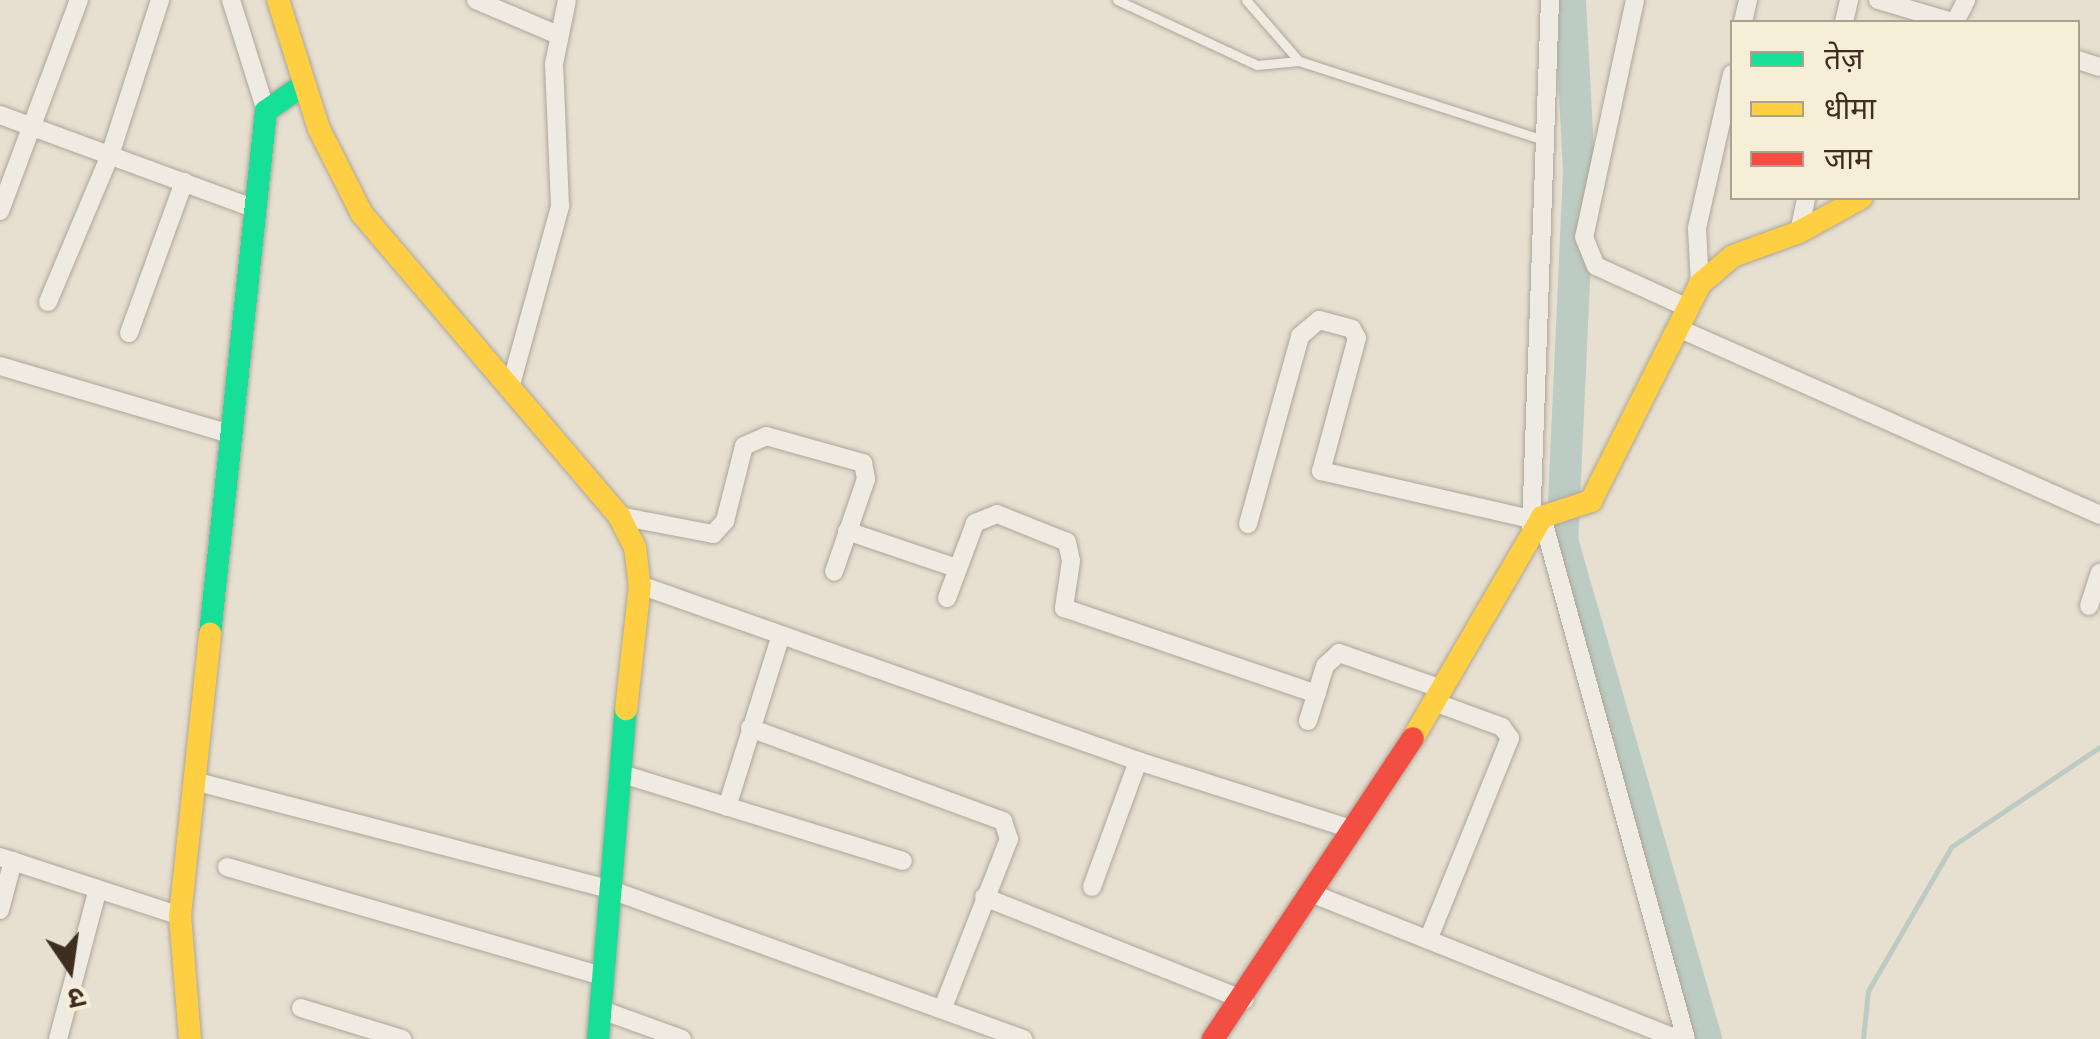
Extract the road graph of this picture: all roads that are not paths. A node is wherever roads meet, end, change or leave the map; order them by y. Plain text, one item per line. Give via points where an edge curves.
1 (80, 0) edge
2 (160, 0) edge
3 (231, 0) edge
4 (278, 0) edge
5 (476, 0) edge
6 (567, 0) edge
7 (1117, 0) edge
8 (1246, 0) edge
9 (1550, 0) edge
10 (1636, 0) edge
11 (1878, 0) edge
12 (1947, 20) edge
13 (558, 35) junction
14 (1298, 62) junction
15 (1730, 83) edge
16 (303, 84) junction
17 (266, 111) junction
18 (0, 115) edge
19 (32, 126) junction
20 (1548, 142) junction
21 (110, 155) junction
22 (184, 182) junction
23 (1806, 200) edge
24 (1857, 200) edge
25 (255, 208) junction
26 (0, 212) edge
27 (1799, 232) junction
28 (1700, 284) junction
29 (48, 302) dead end
30 (1683, 318) junction
31 (129, 334) dead end
32 (0, 366) edge
33 (510, 388) junction
34 (230, 434) junction
35 (2100, 514) edge
36 (619, 516) junction
37 (1545, 520) junction
38 (1248, 524) dead end
39 (847, 532) junction
40 (956, 568) junction
41 (834, 572) dead end
42 (2100, 573) edge
43 (640, 585) junction
44 (947, 598) dead end
45 (2090, 606) dead end
46 (781, 635) junction
47 (1317, 694) junction
48 (1438, 695) junction
49 (1308, 721) dead end
50 (750, 728) junction
51 (1138, 762) junction
52 (619, 773) junction
53 (194, 781) junction
54 (727, 807) junction
55 (1354, 830) junction
56 (6, 859) edge
57 (903, 862) dead end
58 (227, 867) dead end
59 (1092, 887) dead end
60 (606, 888) junction
61 (98, 889) junction
62 (1313, 894) junction
63 (984, 897) junction
64 (0, 910) edge
65 (180, 916) junction
66 (1428, 940) junction
67 (601, 976) junction
68 (1244, 1000) junction
69 (943, 1006) junction
70 (301, 1008) dead end
71 (599, 1009) junction
72 (1002, 1035) edge
73 (58, 1039) edge
74 (190, 1039) edge
75 (402, 1039) edge
76 (598, 1039) edge
77 (682, 1039) edge
78 (1024, 1039) edge
79 (1214, 1039) edge
80 (1677, 1039) edge
81 (1686, 1039) edge

1 - 19 street
2 - 21 street
3 - 17 street
4 - 16 street
5 - 13 street
6 - 13 street
7 - 14 lane via 1257,64
8 - 14 lane
9 - 20 street
10 - 30 street via 1584,238 1596,266
11 - 12 street
13 - 33 street via 560,206
14 - 20 lane
15 - 28 street via 1698,228
16 - 17 street
16 - 33 street via 362,214
17 - 25 street
18 - 19 street
19 - 21 street
19 - 26 street
20 - 37 street
21 - 22 street
21 - 29 street
22 - 25 street
22 - 31 street
23 - 27 street
24 - 27 street
25 - 34 street
27 - 28 street via 1733,256
28 - 30 street
30 - 35 street
30 - 37 street via 1591,502
32 - 34 street
33 - 36 street
34 - 53 street
36 - 39 street via 695,533 720,530 744,446 756,435 863,463 866,479
36 - 43 street via 635,547
37 - 38 street via 1321,470 1356,338 1352,329 1319,320 1300,336
37 - 48 street
37 - 81 street
39 - 40 street
39 - 41 street
40 - 44 street
40 - 47 street via 975,522 997,514 1067,542 1064,608
42 - 45 street
43 - 46 street
43 - 52 street
46 - 50 street
46 - 51 street
47 - 48 street via 1325,666 1339,652
47 - 49 street
48 - 55 street
48 - 66 street via 1502,727 1510,738
50 - 54 street
50 - 63 street via 1003,822 1009,838
51 - 55 street
51 - 59 street
52 - 54 street
52 - 60 street
53 - 60 street
53 - 65 street
54 - 57 street
55 - 62 street
56 - 61 street
56 - 64 street
58 - 67 street
60 - 67 street
60 - 69 street
61 - 65 street
61 - 73 street
62 - 66 street
62 - 68 street
63 - 68 street
63 - 69 street
65 - 74 street
66 - 80 street
67 - 71 street
68 - 79 street
69 - 72 street
70 - 75 street
71 - 76 street
71 - 77 street
72 - 78 street

